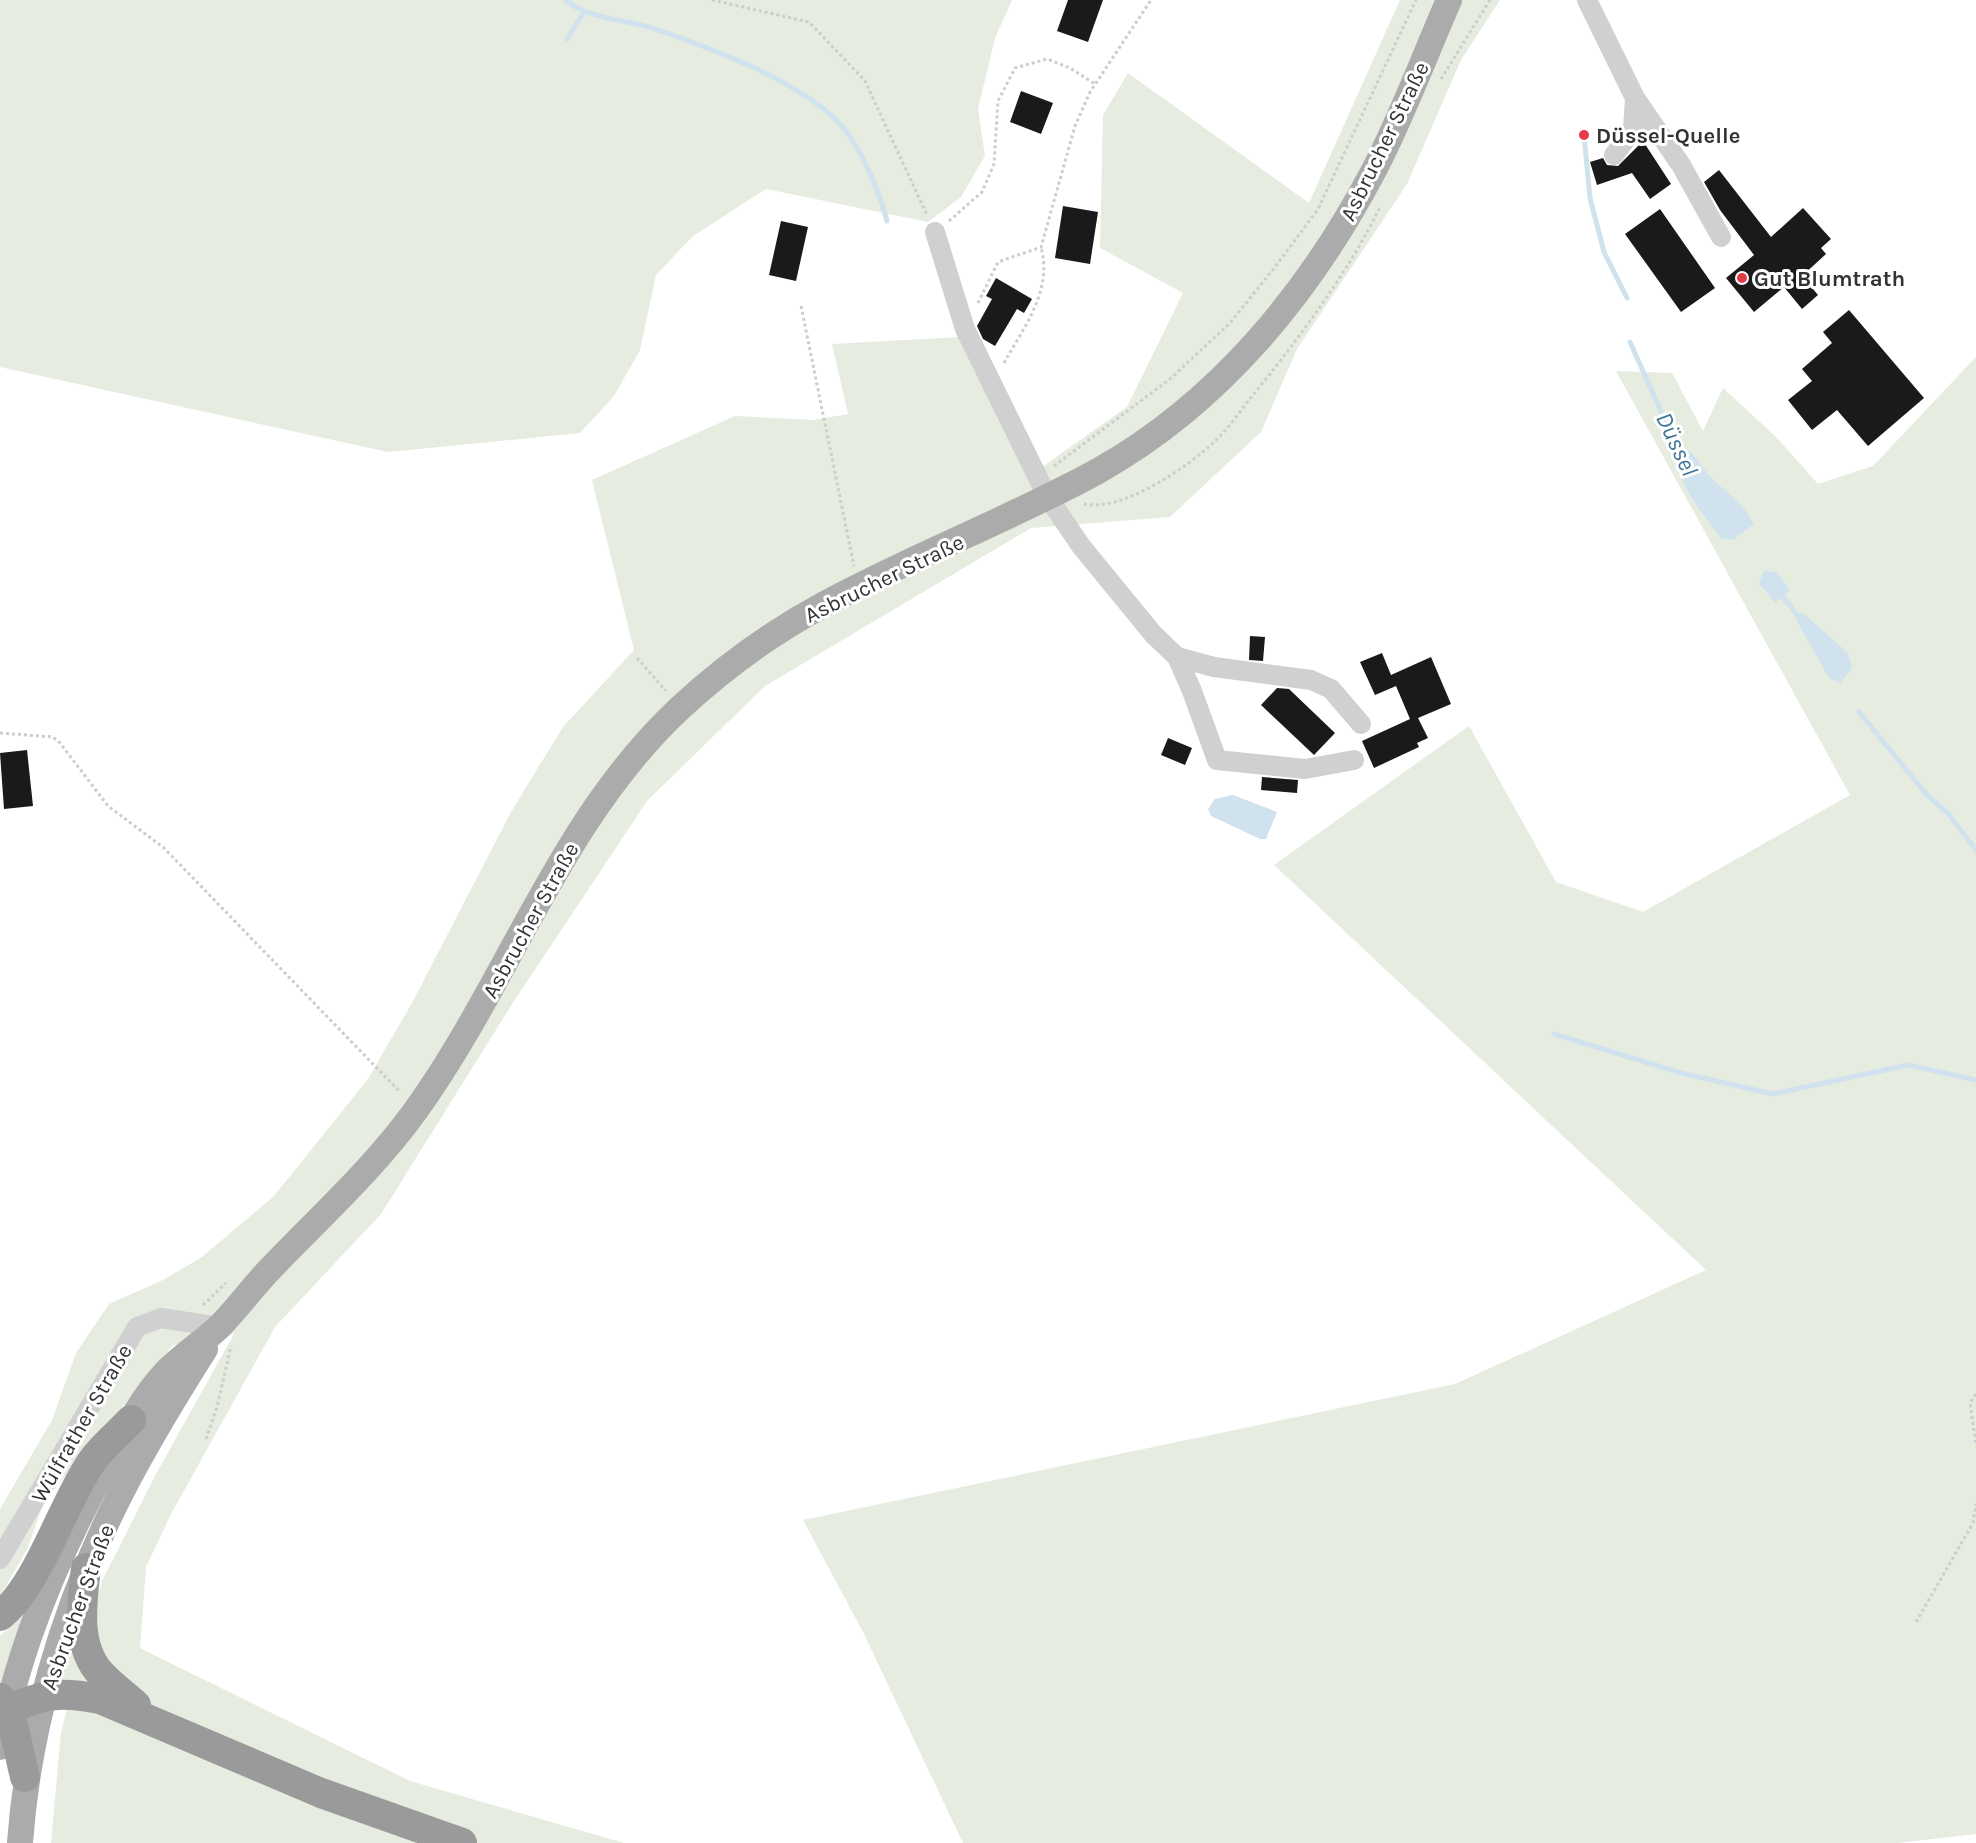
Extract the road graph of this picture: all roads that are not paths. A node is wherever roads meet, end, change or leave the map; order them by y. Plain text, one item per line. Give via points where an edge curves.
1 (1449, 0) edge
2 (1587, 0) edge
3 (1635, 98) junction
4 (1614, 155) dead end
5 (935, 232) road end
6 (1721, 237) dead end
7 (1042, 487) junction
8 (1176, 657) junction
9 (1361, 724) dead end
10 (1354, 760) dead end
11 (225, 1337) junction
12 (131, 1420) junction
13 (0, 1559) edge
14 (86, 1568) junction
15 (0, 1616) edge
16 (45, 1695) junction
17 (4, 1704) edge
18 (154, 1721) junction
19 (0, 1747) edge
20 (25, 1777) junction
21 (20, 1843) edge
22 (462, 1843) edge

1 - 7 main road, Asbrucher Straße via 1375,168 1322,259 1272,325 1243,358 1145,442 1097,471
2 - 3 street
3 - 4 street via 1633,130
3 - 6 street via 1681,165
5 - 7 street via 965,329
7 - 8 street via 1080,546
7 - 11 main road, Asbrucher Straße via 969,536 816,608 742,658 679,709 581,827 468,1030 417,1109 385,1150 266,1273
8 - 9 street via 1214,667 1311,680 1331,688
8 - 10 street via 1217,760 1305,769
11 - 12 main road, Asbrucher Straße via 166,1372
11 - 13 street, Wülfrather Straße via 161,1318 136,1328
11 - 14 main road, Asbrucher Straße via 117,1500
12 - 15 highway via 90,1464 36,1566 10,1609
12 - 17 main road, Asbrucher Straße via 86,1503 51,1580
14 - 16 main road, Asbrucher Straße
14 - 18 highway via 81,1613 88,1650 99,1672
16 - 17 highway
16 - 18 highway via 73,1694 100,1699
16 - 20 main road, Asbrucher Straße
17 - 19 main road, Asbrucher Straße
17 - 20 highway
18 - 22 highway via 321,1793
20 - 21 main road, Asbrucher Straße

